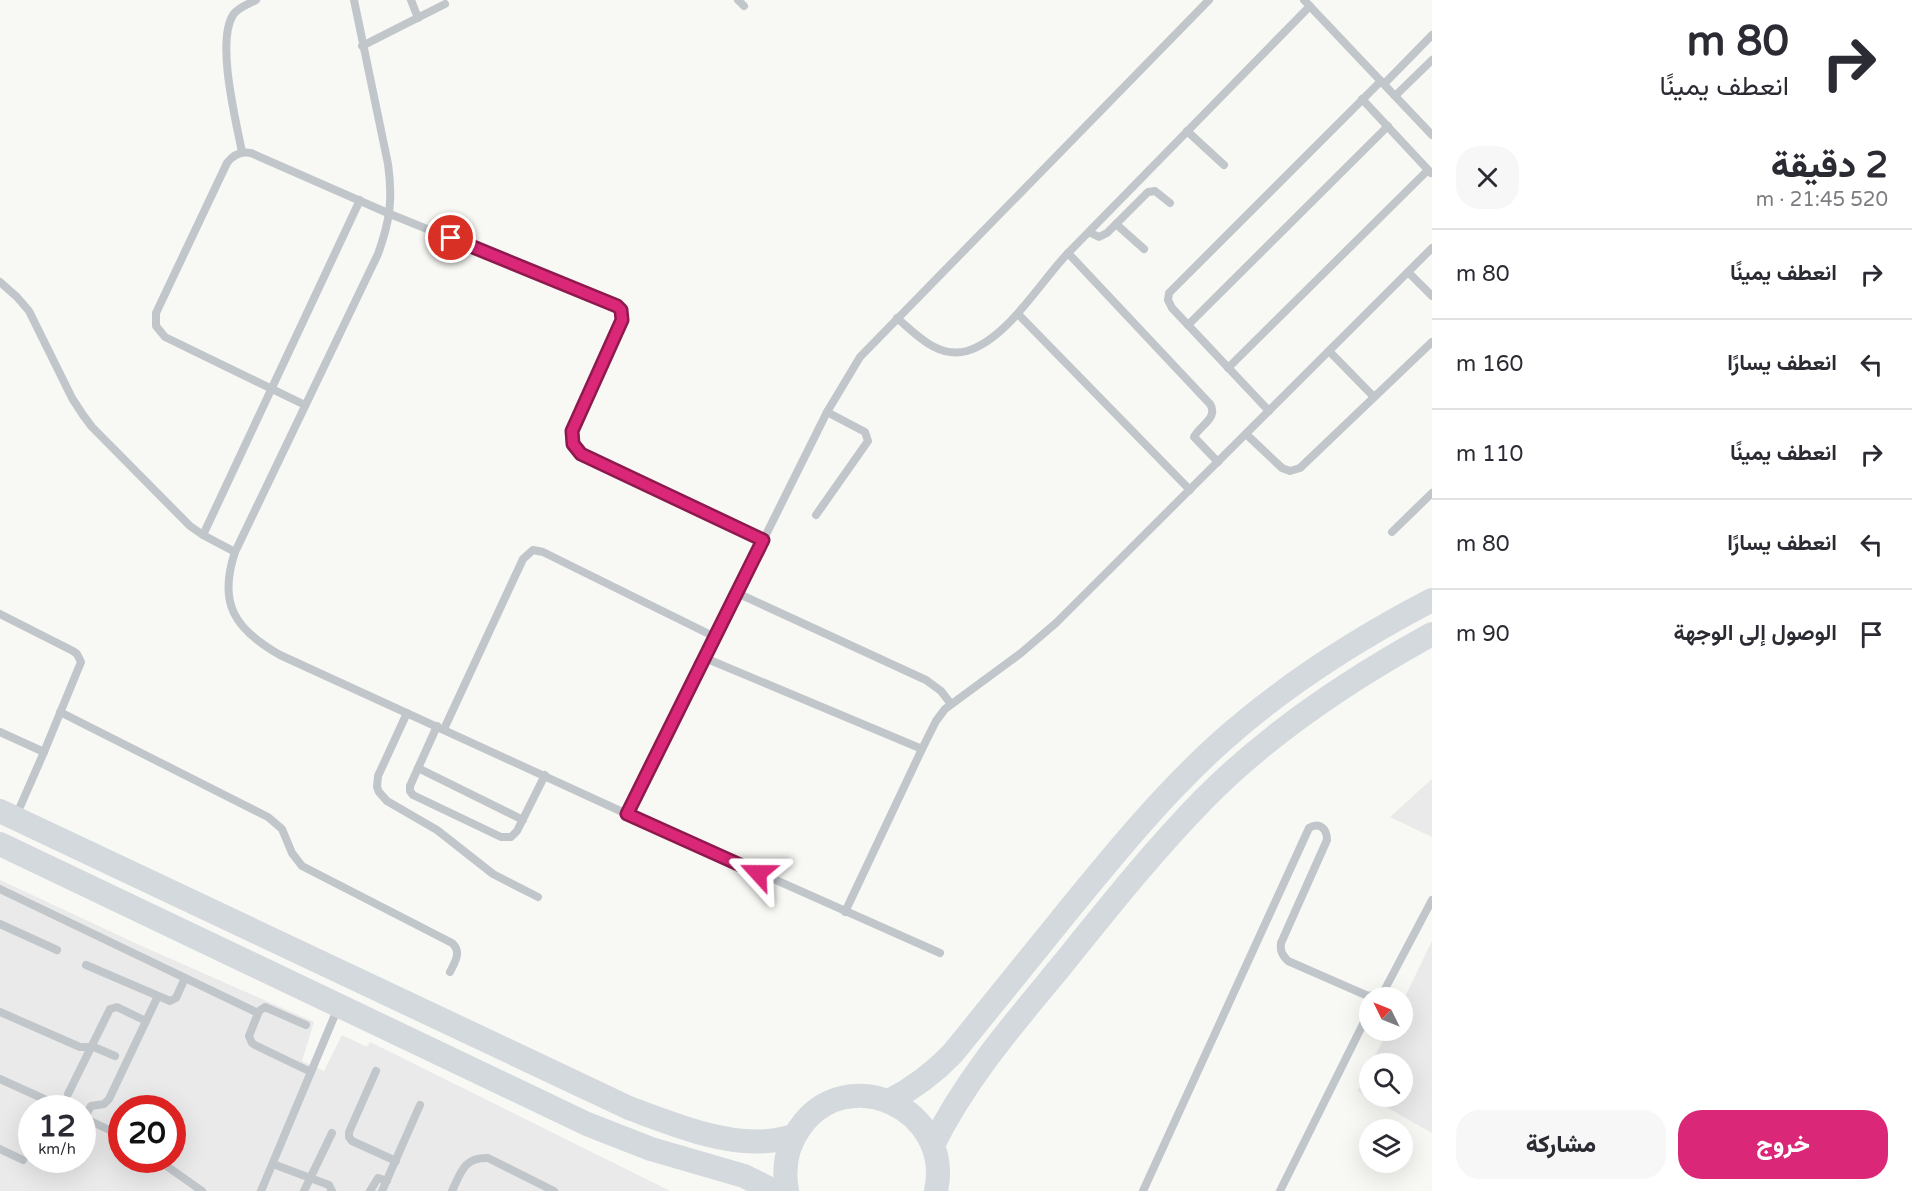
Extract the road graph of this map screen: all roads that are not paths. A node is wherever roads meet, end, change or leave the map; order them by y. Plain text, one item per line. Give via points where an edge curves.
1 (256, 0) edge
2 (354, 0) edge
3 (411, 0) edge
4 (1209, 0) edge
5 (1307, 3) edge
6 (445, 4) dead end
7 (418, 18) junction
8 (1432, 35) edge
9 (363, 46) junction
10 (1432, 60) edge
11 (1382, 83) junction
12 (1395, 96) junction
13 (1362, 99) junction
14 (1388, 126) junction
15 (1187, 131) junction
16 (1432, 135) edge
17 (242, 152) junction
18 (1224, 165) dead end
19 (1430, 172) edge
20 (360, 200) junction
21 (1170, 203) dead end
22 (390, 214) junction
23 (1116, 224) junction
24 (1089, 232) junction
25 (1432, 248) edge
26 (1144, 249) dead end
27 (1068, 253) junction
28 (1408, 272) junction
29 (0, 282) edge
30 (1432, 296) edge
31 (1018, 314) junction
32 (897, 318) junction
33 (1188, 325) junction
34 (1432, 342) edge
35 (1329, 351) junction
36 (1228, 368) junction
37 (272, 388) junction
38 (1374, 397) junction
39 (305, 405) junction
40 (1269, 411) junction
41 (828, 412) junction
42 (1246, 434) junction
43 (1218, 462) junction
44 (1190, 490) junction
45 (1432, 493) edge
46 (816, 515) dead end
47 (1392, 532) dead end
48 (203, 535) junction
49 (763, 540) junction
50 (235, 552) junction
51 (737, 593) junction
52 (1432, 600) edge
53 (0, 614) edge
54 (1432, 634) edge
55 (716, 637) junction
56 (705, 658) junction
57 (951, 704) junction
58 (60, 712) junction
59 (407, 712) junction
60 (441, 728) junction
61 (0, 732) edge
62 (922, 749) junction
63 (44, 752) junction
64 (418, 768) junction
65 (544, 775) junction
66 (8, 814) edge
67 (627, 814) junction
68 (523, 820) junction
69 (0, 844) edge
70 (0, 889) edge
71 (538, 897) dead end
72 (1432, 900) edge
73 (845, 912) junction
74 (0, 924) edge
75 (57, 950) dead end
76 (940, 953) dead end
77 (86, 965) dead end
78 (450, 972) dead end
79 (185, 978) junction
80 (158, 996) junction
81 (339, 1006) junction
82 (0, 1012) edge
83 (258, 1013) junction
84 (146, 1021) junction
85 (306, 1025) dead end
86 (1359, 1032) edge
87 (91, 1047) junction
88 (115, 1056) dead end
89 (376, 1071) dead end
90 (311, 1072) junction
91 (0, 1079) edge
92 (68, 1094) dead end
93 (35, 1095) edge
94 (889, 1101) junction
95 (96, 1105) edge
96 (420, 1105) dead end
97 (332, 1133) dead end
98 (794, 1136) junction
99 (933, 1145) junction
100 (0, 1149) edge
101 (18, 1158) edge
102 (396, 1161) junction
103 (273, 1164) junction
104 (177, 1173) edge
105 (310, 1178) junction
106 (387, 1180) junction
107 (202, 1191) edge
108 (261, 1191) edge
109 (304, 1191) edge
110 (332, 1191) edge
111 (370, 1191) edge
112 (382, 1191) edge
113 (452, 1191) edge
114 (554, 1191) edge
115 (774, 1191) edge
116 (787, 1191) edge
117 (936, 1191) edge
118 (1143, 1191) edge
119 (1280, 1191) edge

1 - 17 lane via 234,14 228,39 230,94
2 - 9 lane
3 - 7 lane
4 - 32 lane
5 - 11 lane
5 - 15 lane
6 - 7 lane
7 - 9 lane
8 - 11 lane
9 - 22 lane via 388,164
10 - 12 lane
11 - 12 lane
11 - 13 lane
12 - 16 lane
13 - 14 lane
13 - 33 lane via 1172,289 1169,304
14 - 19 lane
14 - 33 lane
15 - 18 lane
15 - 24 lane
17 - 20 lane
17 - 37 lane via 227,163 154,322 165,337
19 - 36 lane
20 - 22 lane
20 - 37 lane
21 - 23 lane via 1155,191 1149,192
22 - 39 lane via 378,254
22 - 49 lane via 617,306 622,320 572,431 573,444 581,454
23 - 24 lane via 1103,236
23 - 26 lane
24 - 27 lane
25 - 28 lane
27 - 31 lane
27 - 43 lane via 1210,404 1212,415 1194,438
28 - 30 lane
28 - 35 lane
29 - 48 lane via 29,311 72,398 92,427
31 - 32 lane via 980,345 956,353 933,347
31 - 44 lane
32 - 41 lane via 860,357
33 - 36 lane
34 - 38 lane
35 - 38 lane
35 - 40 lane
36 - 40 lane
37 - 39 lane
37 - 48 lane
38 - 42 lane via 1295,471 1282,468
39 - 50 lane
40 - 42 lane
41 - 46 lane via 865,432 868,441
41 - 49 lane
42 - 43 lane
43 - 44 lane
44 - 57 lane via 1038,640
45 - 47 lane
48 - 50 lane
49 - 51 lane
50 - 59 lane via 229,576 230,607 249,633 280,655
51 - 55 lane
51 - 57 lane via 926,680
52 - 94 main road via 1316,668 1216,747 1122,844 953,1053 925,1080
53 - 58 lane via 80,658 80,667
54 - 99 main road via 1314,707 1206,798 1147,862 998,1043 959,1096
55 - 56 lane
55 - 60 lane via 533,550 523,559
56 - 62 lane
56 - 67 lane
57 - 62 lane via 936,721
58 - 63 lane
58 - 78 lane via 268,817 287,836 292,853 302,866 452,943 458,953
59 - 60 lane
59 - 71 lane via 378,776 377,787 382,797 437,830 493,874
60 - 64 lane
60 - 65 lane
61 - 63 lane
62 - 73 lane
63 - 66 lane
64 - 68 lane
64 - 68 lane via 409,788 411,794 423,800 505,838 515,834
65 - 67 lane
65 - 68 lane
66 - 98 main road via 628,1108 739,1141
67 - 73 lane
69 - 81 main road
70 - 79 lane
72 - 118 lane via 1380,994 1368,996 1288,961 1281,943 1327,840 1320,826 1309,828
73 - 76 lane
74 - 75 lane
77 - 80 lane
79 - 80 lane via 173,1000
79 - 83 lane
80 - 84 lane
81 - 90 lane
81 - 115 main road via 587,1124 651,1149 744,1176
82 - 87 lane via 80,1047
83 - 85 lane via 267,1007
83 - 90 lane via 250,1033 252,1043
84 - 87 lane via 112,1007
84 - 95 lane via 109,1099
86 - 119 lane
87 - 88 lane
87 - 92 lane
89 - 102 lane via 349,1137
90 - 103 lane
91 - 93 lane
94 - 98 main road via 865,1096 830,1103 809,1116
94 - 99 main road via 916,1118
96 - 102 lane
97 - 105 lane
98 - 116 main road via 786,1156
99 - 117 main road via 938,1170
100 - 101 lane
102 - 106 lane
103 - 105 lane
103 - 108 lane
104 - 107 lane
105 - 109 lane
105 - 110 lane via 329,1185
106 - 111 lane via 378,1178
106 - 112 lane
113 - 114 lane via 468,1161 477,1157 488,1158

